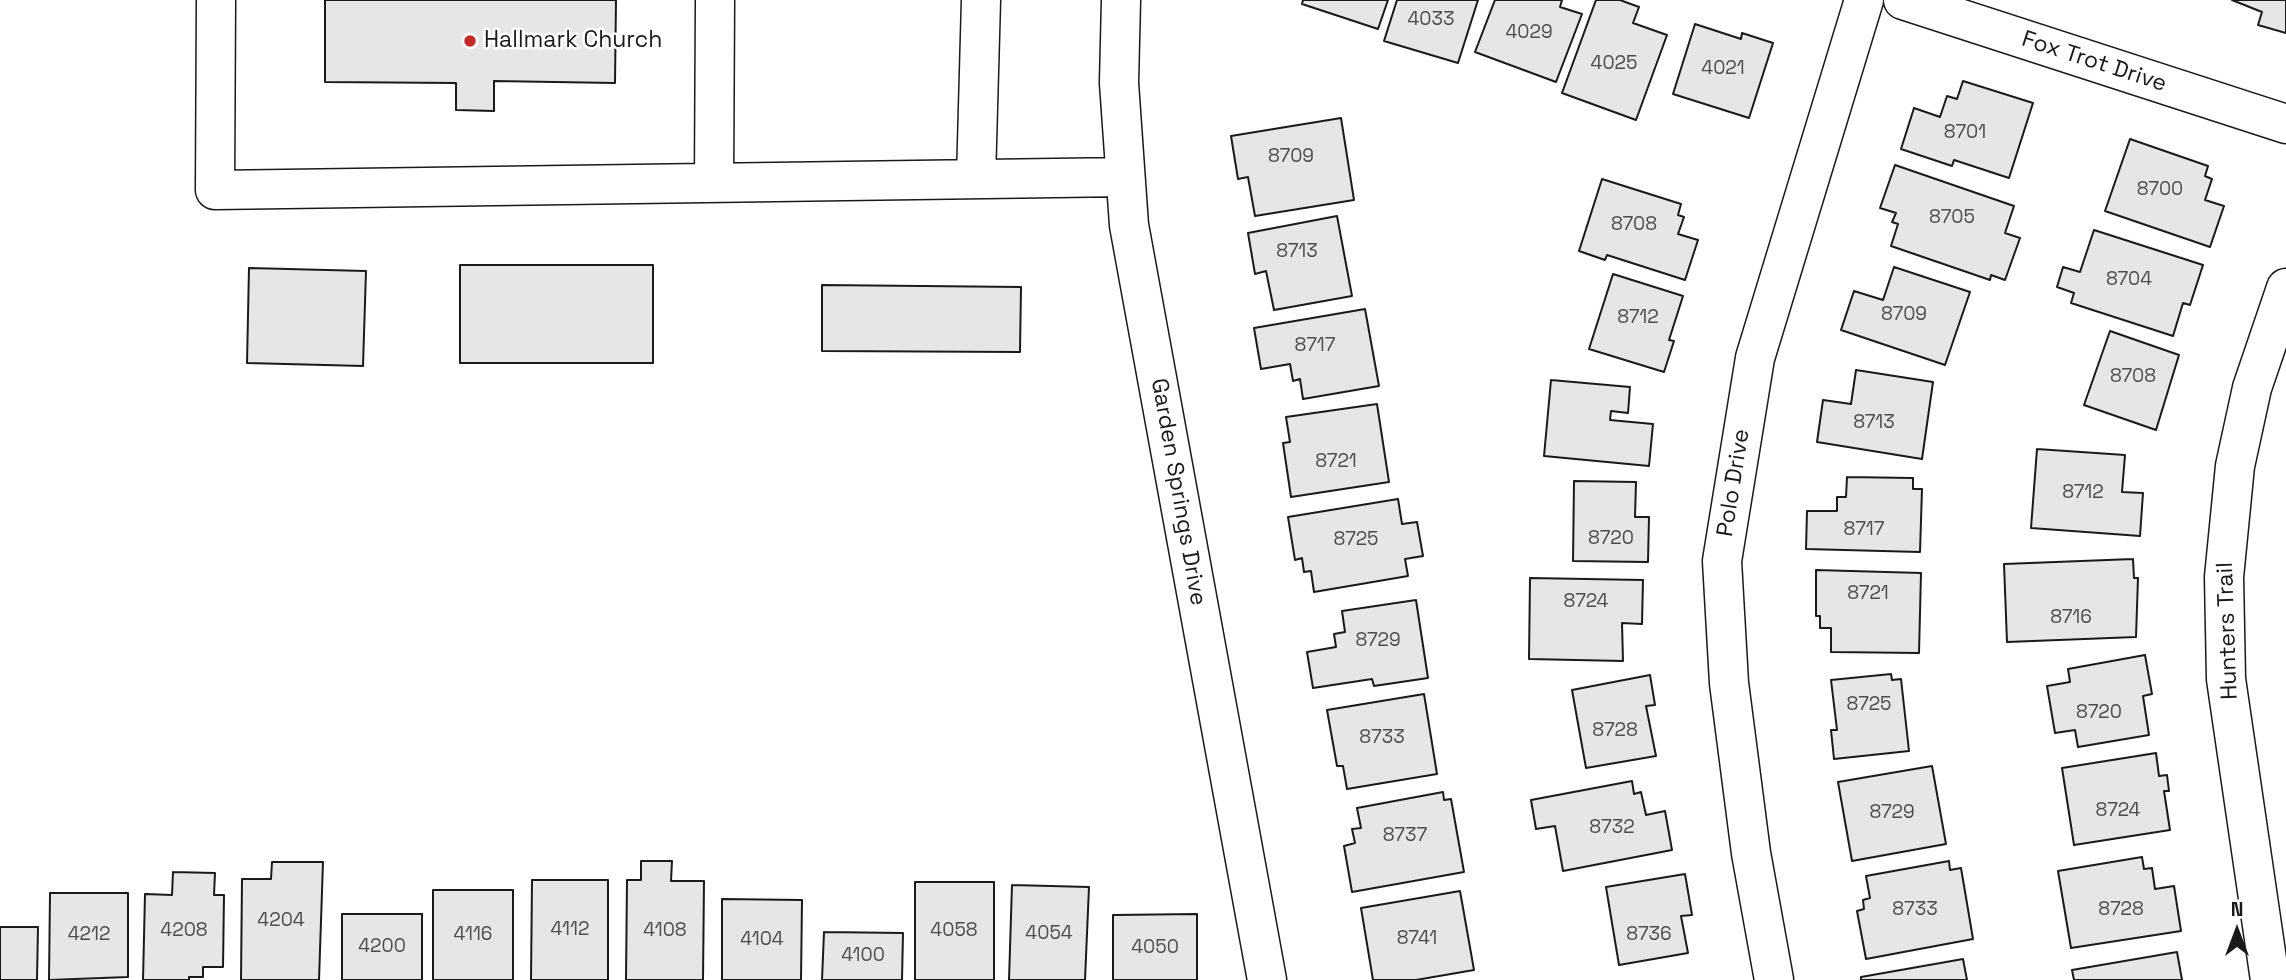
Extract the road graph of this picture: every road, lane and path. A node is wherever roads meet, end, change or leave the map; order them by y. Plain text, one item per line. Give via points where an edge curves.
1 (216, 0) edge
2 (715, 0) edge
3 (981, 0) edge
4 (1121, 0) edge
5 (1864, 0) edge
6 (1903, 0) edge
7 (2286, 124) edge
8 (1125, 177) junction
9 (976, 179) junction
10 (714, 183) junction
11 (2286, 288) edge
12 (1267, 980) edge
13 (1774, 980) edge
14 (2270, 980) edge

1 - 10 street via 215,190
2 - 10 street
3 - 9 street
4 - 8 street, Garden Springs Drive via 1119,83
5 - 13 street, Polo Drive via 1755,358 1722,561 1729,683 1751,853
6 - 7 street, Fox Trot Drive
8 - 9 street
8 - 12 street, Garden Springs Drive via 1129,225
9 - 10 street
11 - 14 street, Hunters Trail via 2249,401 2235,466 2224,577 2226,679

